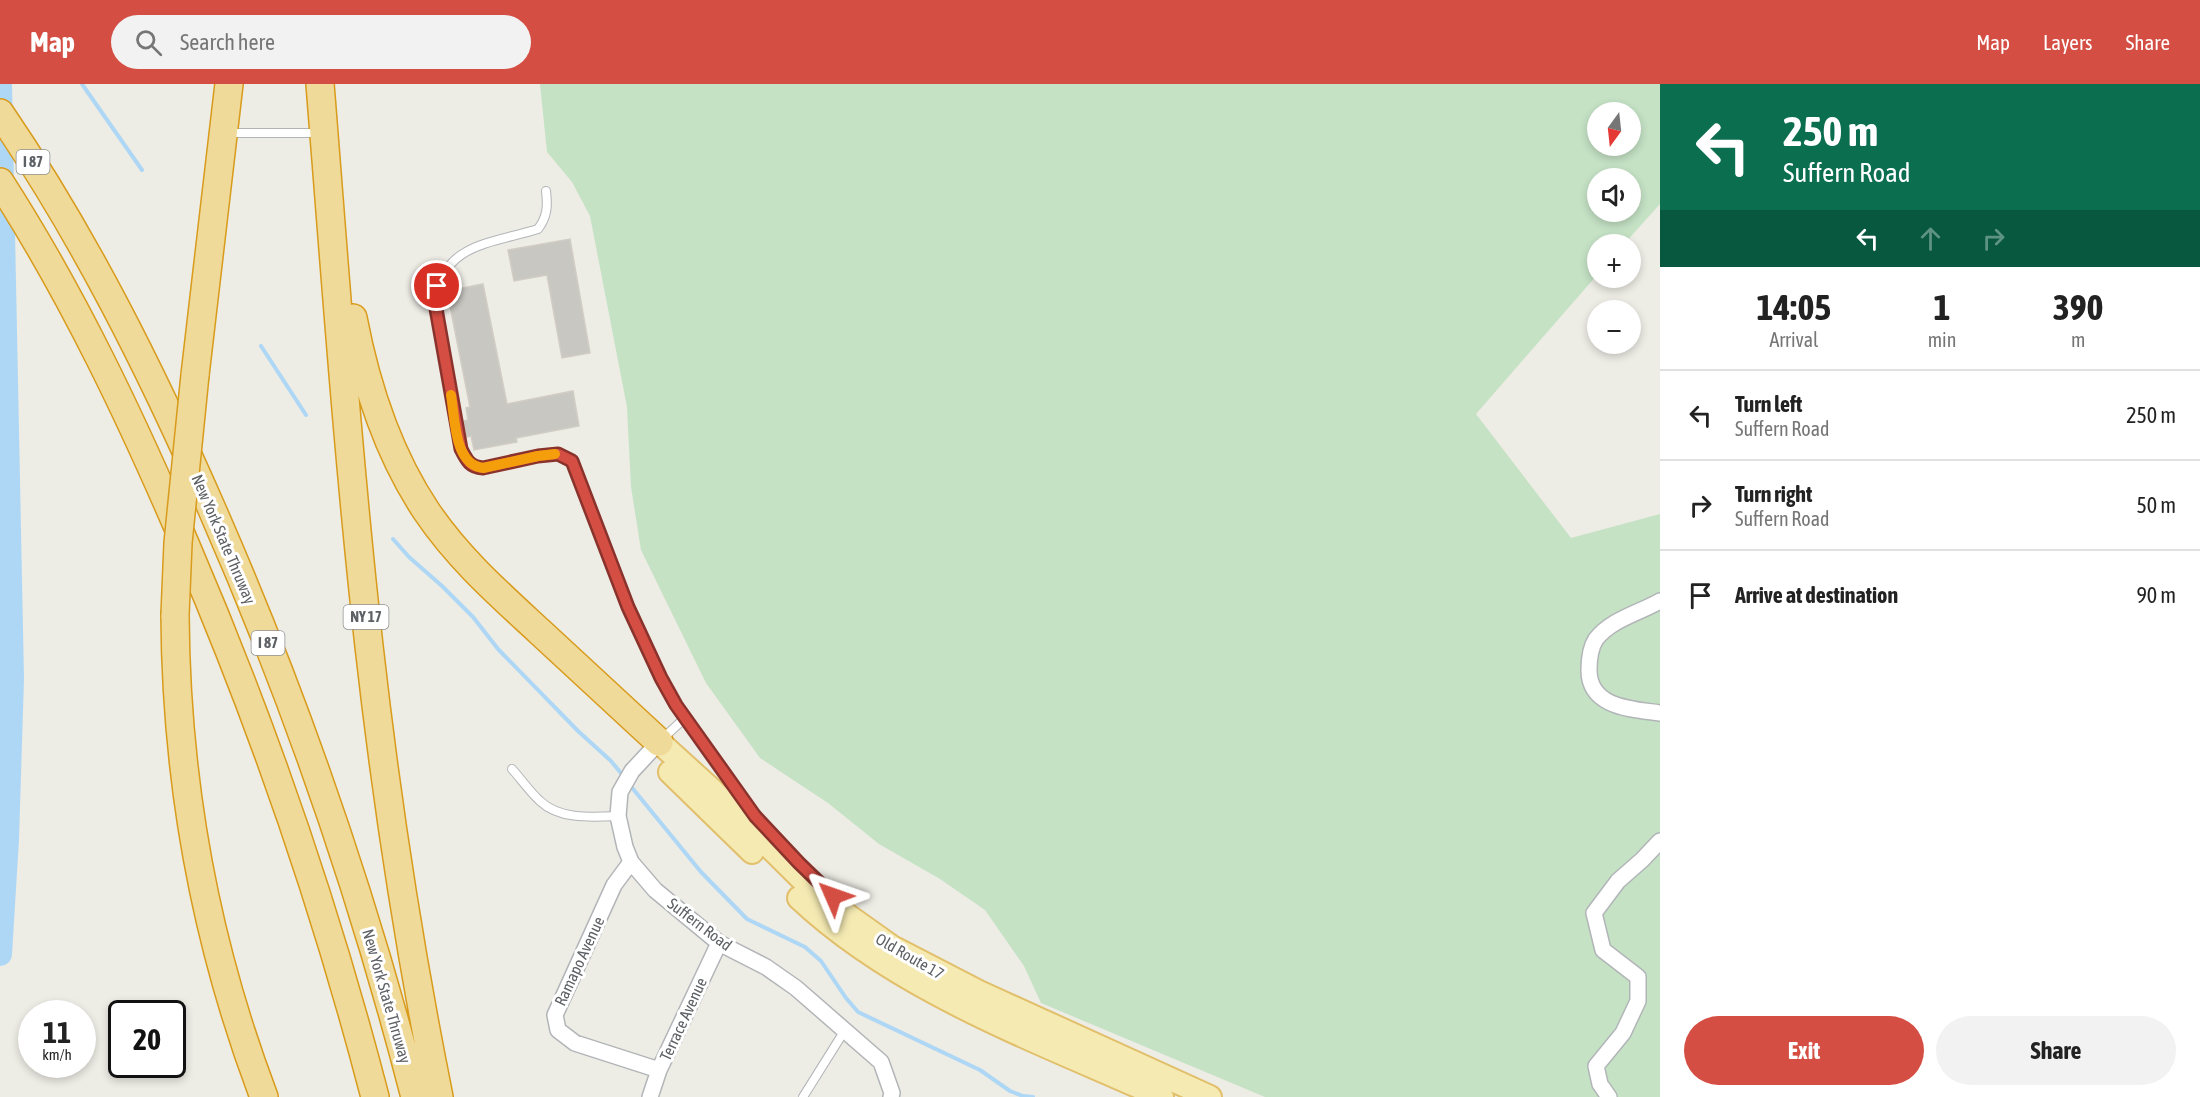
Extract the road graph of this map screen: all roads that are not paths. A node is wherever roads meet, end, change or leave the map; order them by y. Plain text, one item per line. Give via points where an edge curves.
1 (229, 84) edge
2 (320, 84) edge
3 (0, 113) edge
4 (223, 133) junction
5 (324, 133) junction
6 (0, 182) edge
7 (546, 191) dead end
8 (1660, 601) edge
9 (1660, 713) edge
10 (685, 718) junction
11 (655, 747) junction
12 (512, 769) dead end
13 (618, 816) junction
14 (776, 839) dead end
15 (1660, 841) edge
16 (631, 862) junction
17 (799, 863) dead end
18 (719, 943) junction
19 (949, 978) junction
20 (845, 1030) junction
21 (659, 1070) junction
22 (264, 1097) edge
23 (375, 1097) edge
24 (415, 1097) edge
25 (439, 1097) edge
26 (650, 1097) edge
27 (803, 1097) edge
28 (891, 1097) edge
29 (1162, 1097) edge
30 (1210, 1097) edge
31 (1609, 1097) edge

1 - 4 highway
2 - 5 highway, NY 17
3 - 24 highway, New York State Thruway / I 87 via 63,212 118,312 198,478 259,621 346,857
4 - 5 lane
4 - 22 highway, bridge via 178,543 180,736 203,893 225,981
5 - 11 highway via 360,350 385,432 412,489 443,534 482,578
5 - 25 highway, NY 17 via 369,645 398,857
6 - 23 highway, I 87 via 68,297 119,397 224,635 262,732 324,915
7 - 10 lane via 548,204 538,229 473,248 449,264 437,286 435,303 461,449 467,462 483,468 558,454 572,461 634,621
8 - 9 street via 1620,619 1596,639 1589,657 1589,677 1598,697 1607,702
10 - 11 lane, Suffern Road
10 - 14 lane
11 - 13 street, Suffern Road via 628,776 618,803
11 - 19 main road, Old Route 17 via 713,791 816,893 892,947
11 - 29 main road, Old Route 17 via 807,905 881,962 939,995
12 - 13 lane via 541,803 561,813
13 - 16 street, Suffern Road
15 - 31 street via 1618,881 1594,913 1603,950 1638,977 1638,1001 1623,1033 1596,1066 1600,1084
16 - 18 street, Suffern Road via 655,890
16 - 21 street, Ramapo Avenue via 614,885 555,1014 558,1030 575,1042
17 - 19 lane via 896,946
18 - 20 street, Suffern Road via 796,988
18 - 21 street, Terrace Avenue
19 - 30 main road, Old Route 17
20 - 27 lane
20 - 28 street, Suffern Road via 881,1062
21 - 26 street, Terrace Avenue

